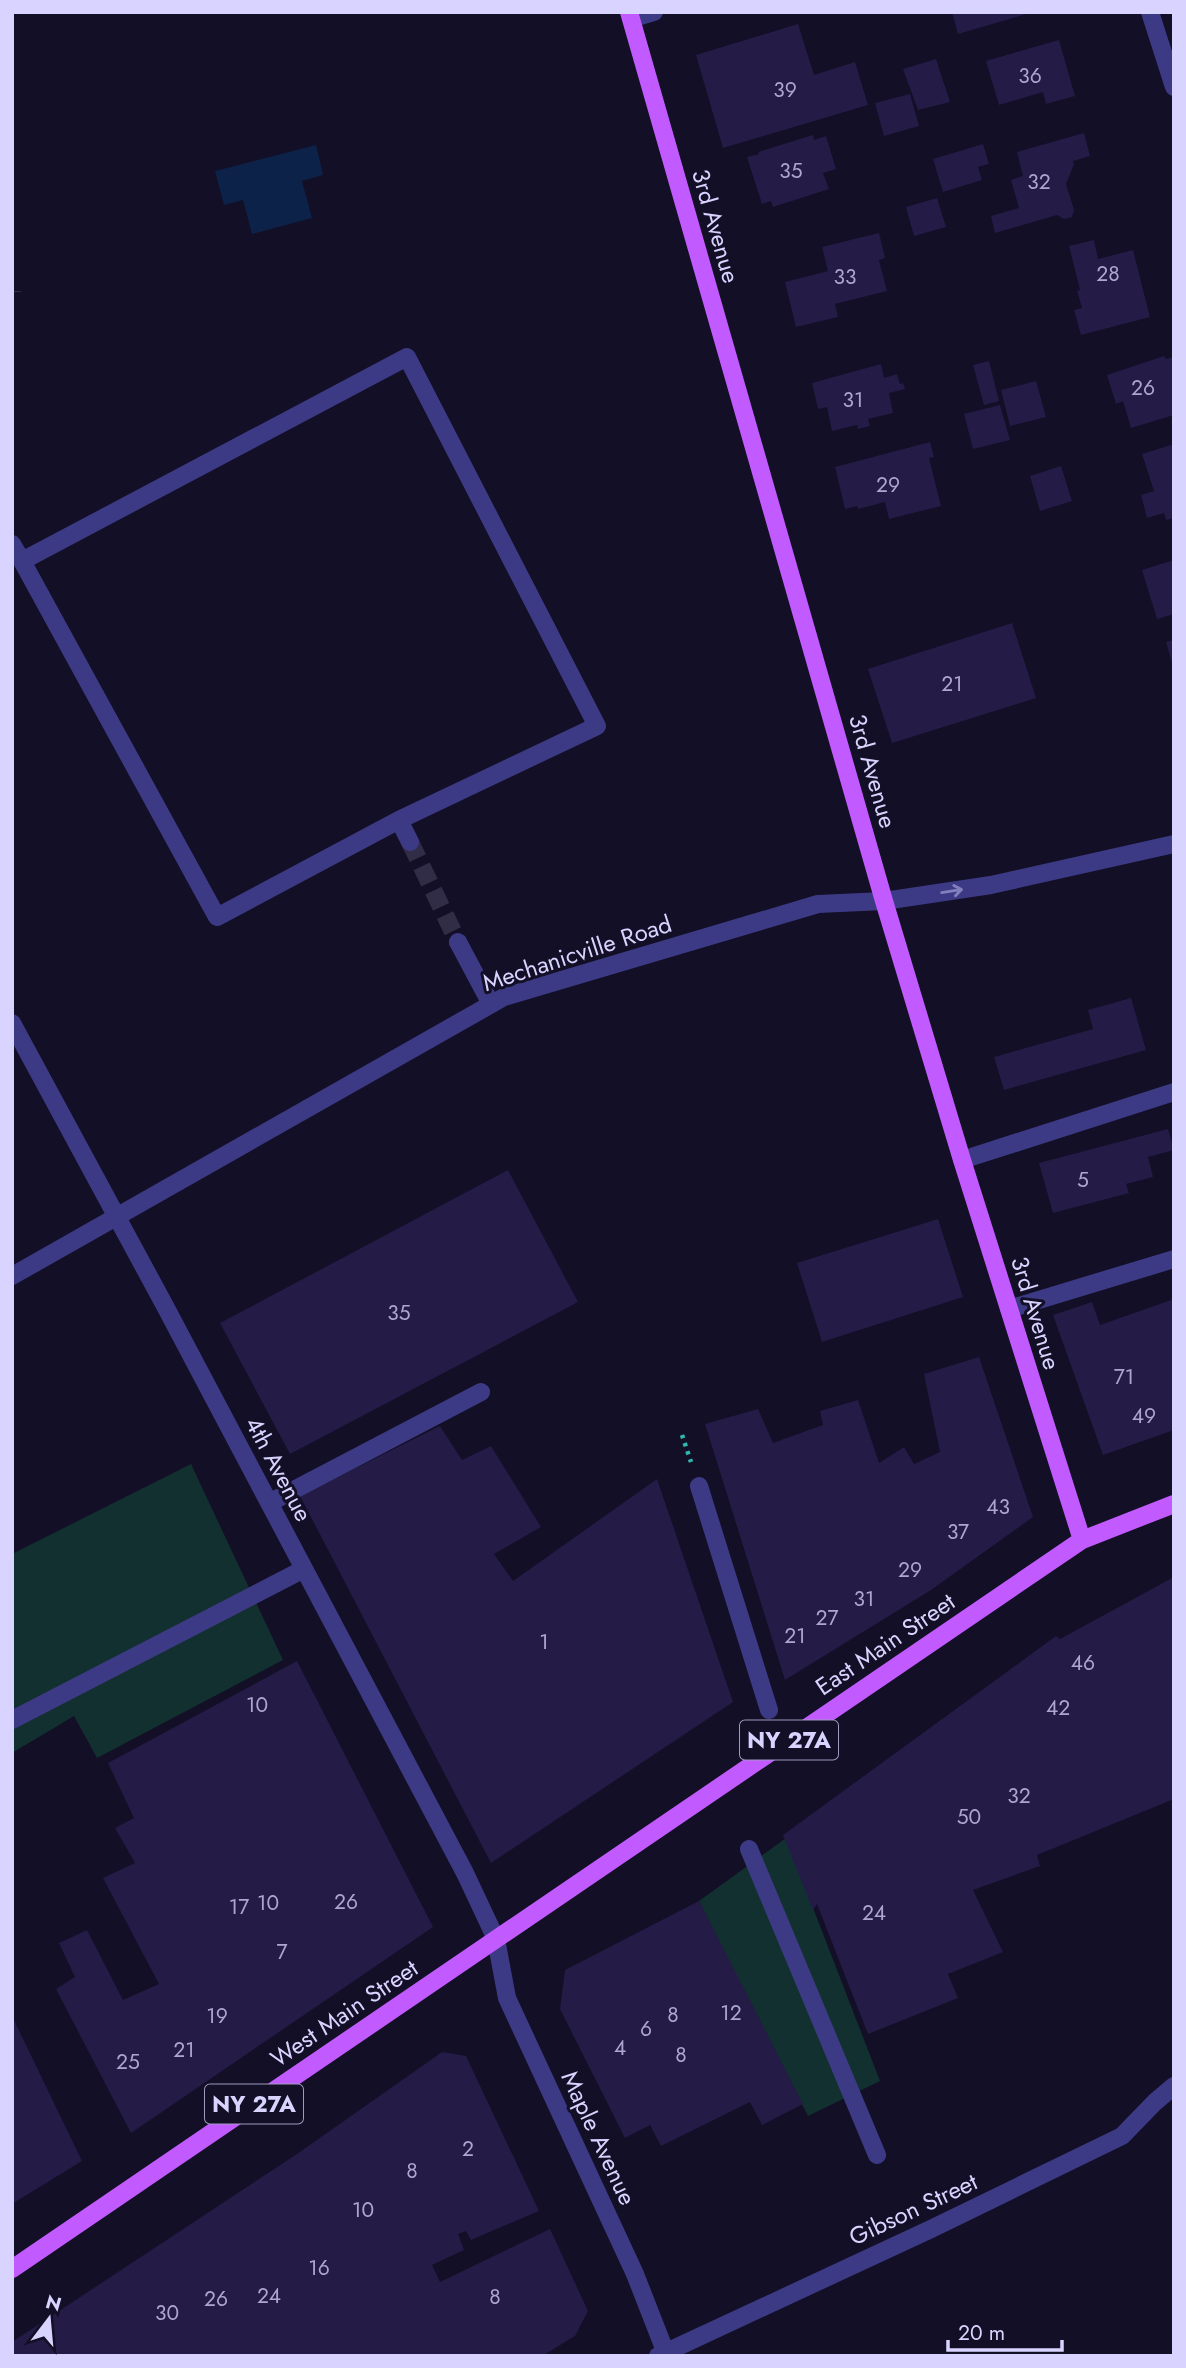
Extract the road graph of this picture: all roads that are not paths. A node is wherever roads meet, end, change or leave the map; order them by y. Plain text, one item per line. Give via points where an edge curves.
1 (654, 12) edge
2 (1150, 12) edge
3 (630, 16) edge
4 (1174, 87) edge
5 (12, 544) edge
6 (22, 561) junction
7 (399, 820) junction
8 (410, 842) tunnel mouth
9 (1174, 844) edge
10 (884, 901) junction
11 (457, 942) tunnel mouth
12 (491, 1004) junction
13 (12, 1023) edge
14 (1174, 1092) edge
15 (962, 1160) junction
16 (116, 1216) junction
17 (1174, 1259) edge
18 (12, 1276) edge
19 (1009, 1309) junction
20 (481, 1392) dead end
21 (699, 1486) dead end
22 (269, 1503) junction
23 (1174, 1504) edge
24 (1082, 1540) junction
25 (304, 1569) junction
26 (769, 1710) dead end
27 (12, 1720) edge
28 (749, 1849) dead end
29 (496, 1940) junction
30 (1174, 2086) edge
31 (877, 2155) dead end
32 (12, 2269) edge
33 (663, 2354) edge

1 - 3 street
2 - 4 street
3 - 10 main road, 3rd Avenue
5 - 6 street
6 - 7 street via 217,917
6 - 7 street via 407,357 597,726
7 - 8 street
10 -> 9 street, Mechanicville Road via 991,885
10 - 12 street, Mechanicville Road via 818,904
10 - 15 main road, 3rd Avenue
11 - 12 street
12 - 16 street, Mechanicville Road
13 - 16 street, 4th Avenue
14 - 15 street
15 - 19 main road, 3rd Avenue
16 - 18 street, Mechanicville Road
16 - 22 street, 4th Avenue
17 - 19 street
19 - 24 main road, 3rd Avenue
20 - 22 street
21 - 26 street
22 - 25 street, 4th Avenue
23 - 24 main road, East Main Street / NY 27A
24 - 29 main road, East Main Street / NY 27A
25 - 27 street
25 - 29 street, 4th Avenue
28 - 31 street
29 - 32 main road, West Main Street / NY 27A
29 - 33 street, Maple Avenue via 507,1998 635,2274
30 - 33 street, Gibson Street via 1122,2136

